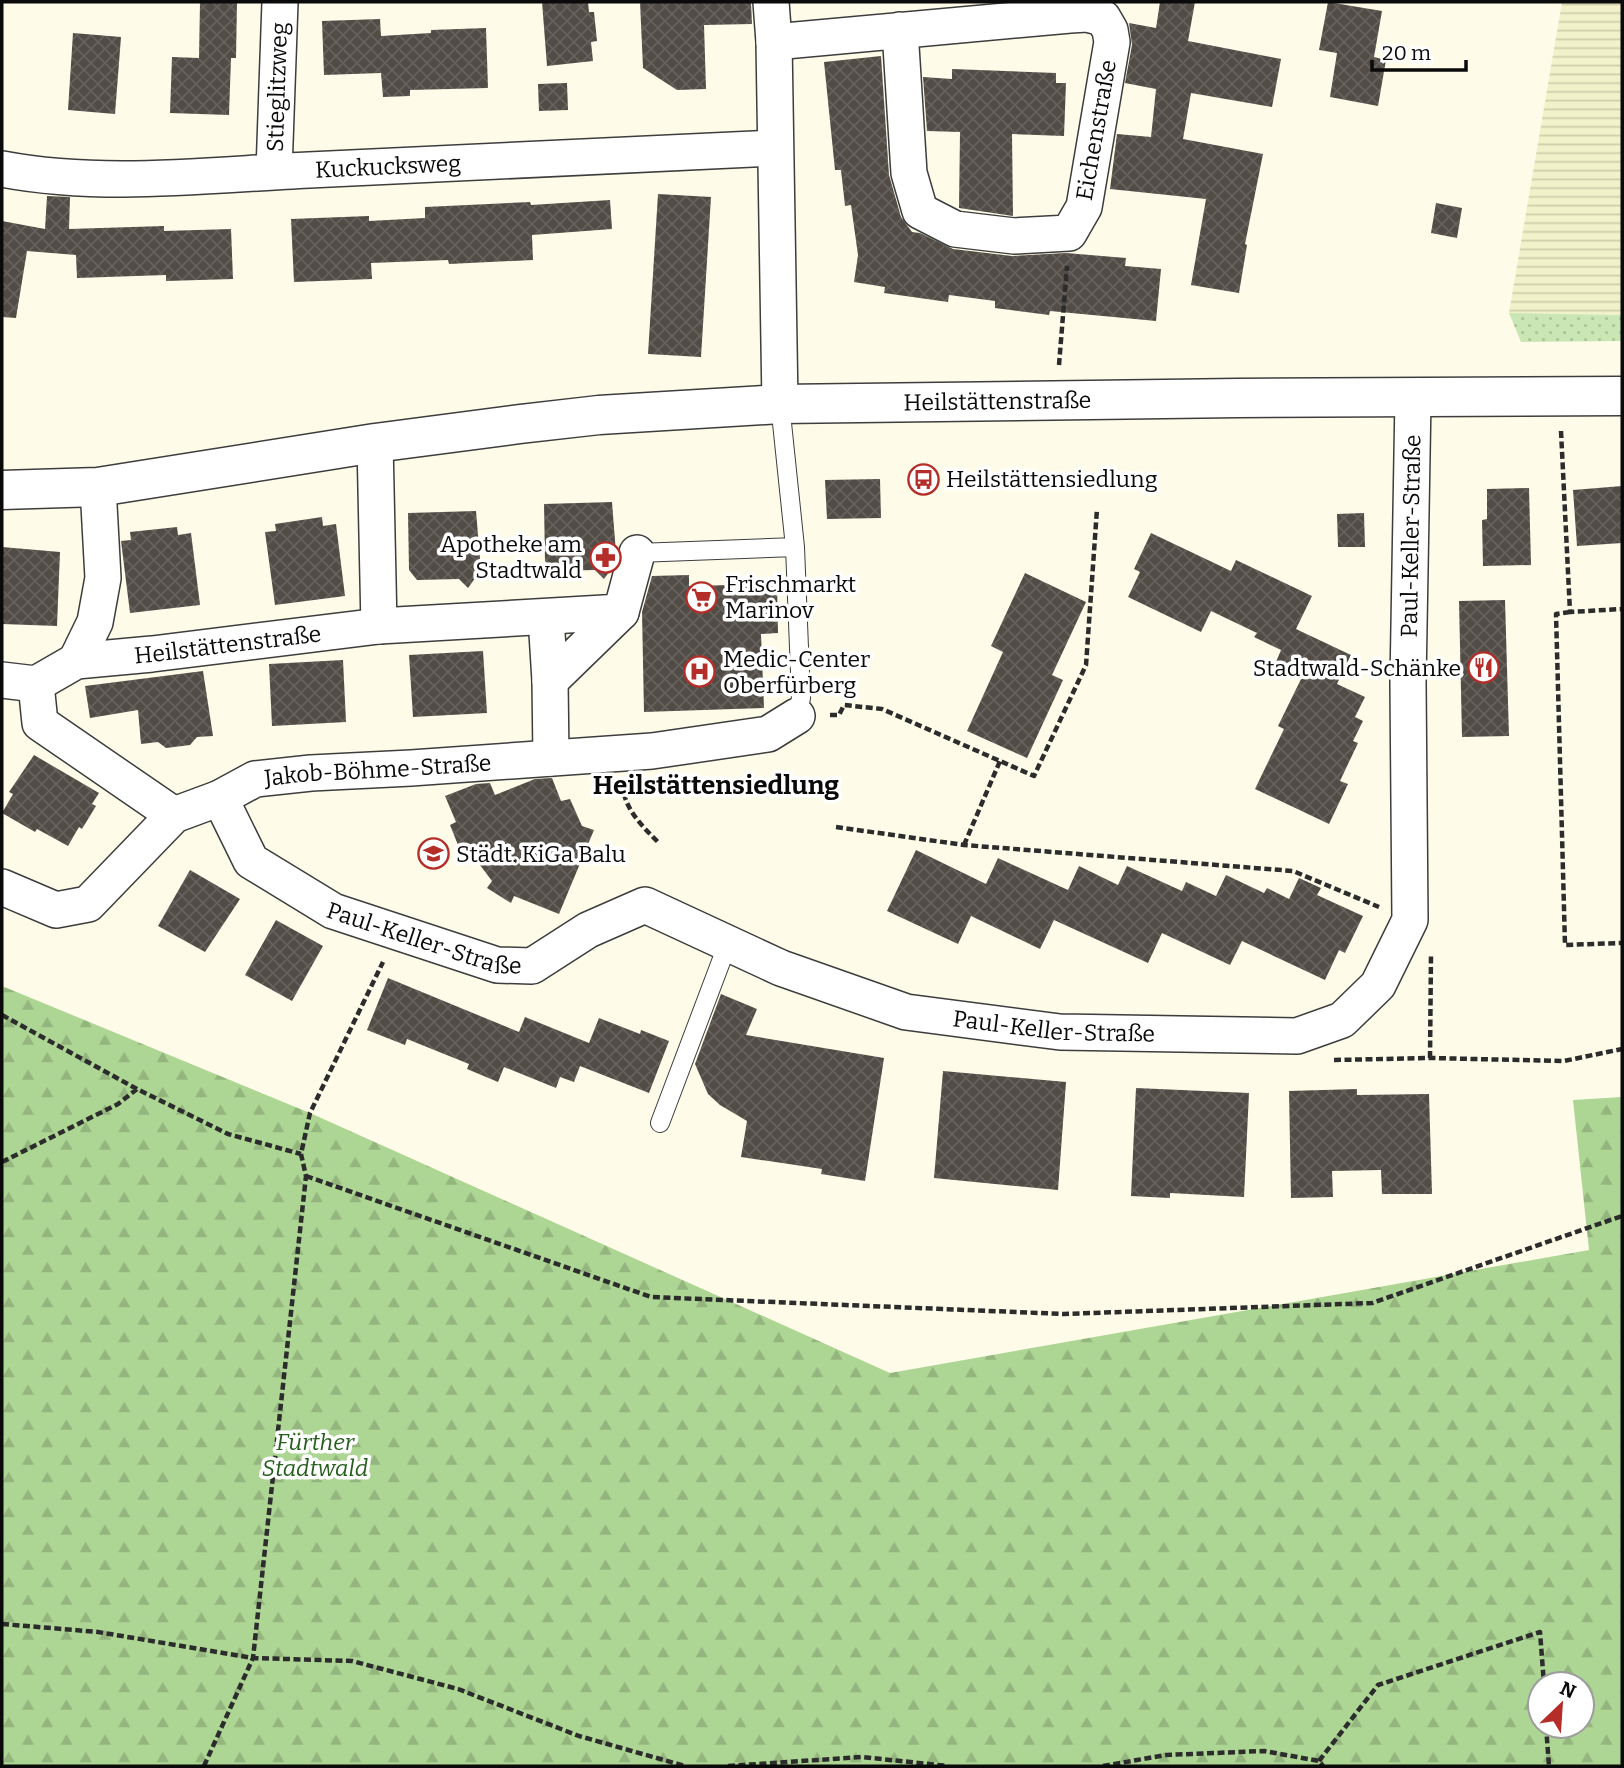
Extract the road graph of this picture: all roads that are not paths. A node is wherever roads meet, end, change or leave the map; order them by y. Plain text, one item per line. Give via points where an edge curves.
1 (280, 2) edge
2 (771, 2) edge
3 (900, 30) junction
4 (774, 42) junction
5 (775, 148) junction
6 (2, 169) edge
7 (274, 172) junction
8 (1622, 396) edge
9 (1413, 398) junction
10 (780, 404) junction
11 (375, 443) junction
12 (98, 486) junction
13 (2, 490) edge
14 (796, 547) junction
15 (637, 553) joint
16 (621, 612) junction
17 (546, 617) junction
18 (379, 626) junction
19 (76, 661) junction
20 (2, 680) edge
21 (550, 681) junction
22 (36, 684) junction
23 (797, 716) joint
24 (551, 758) junction
25 (220, 798) junction
26 (174, 815) junction
27 (2, 887) edge
28 (728, 943) junction
29 (660, 1123) dead end

1 - 7 street, Stieglitzweg
2 - 4 street
3 - 3 street, Eichenstraße via 909,173 920,211 956,229 1014,236 1069,233 1084,207 1112,42 1102,18 1079,15
3 - 4 street, Eichenstraße
4 - 5 street
5 - 7 street, Kuckucksweg
5 - 10 street
6 - 7 street, Kuckucksweg via 35,175 151,180
8 - 9 street, Heilstättenstraße
9 - 10 street, Heilstättenstraße
9 - 28 street, Paul-Keller-Straße via 1409,920 1378,985 1342,1020 1297,1036 1060,1032 906,1012 781,968
10 - 11 street, Heilstättenstraße via 599,415
10 - 14 lane
11 - 12 street, Heilstättenstraße
11 - 18 street
12 - 13 street, Heilstättenstraße
12 - 19 street via 103,578 95,622
14 - 15 lane
14 - 23 lane via 801,698
15 - 16 street
16 - 17 street, Heilstättenstraße
16 - 21 street
17 - 18 street, Heilstättenstraße
17 - 21 street
18 - 19 street, Heilstättenstraße
19 - 22 street, Heilstättenstraße
20 - 22 street
21 - 24 street
22 - 26 street via 40,723
23 - 24 street, Jakob-Böhme-Straße via 768,734 652,751
24 - 25 street, Jakob-Böhme-Straße via 254,779
25 - 26 street, Jakob-Böhme-Straße
25 - 28 street, Paul-Keller-Straße via 251,861 333,911 497,965 531,965 588,930 645,905
26 - 27 street, Jakob-Böhme-Straße via 88,904 56,910
28 - 29 lane

